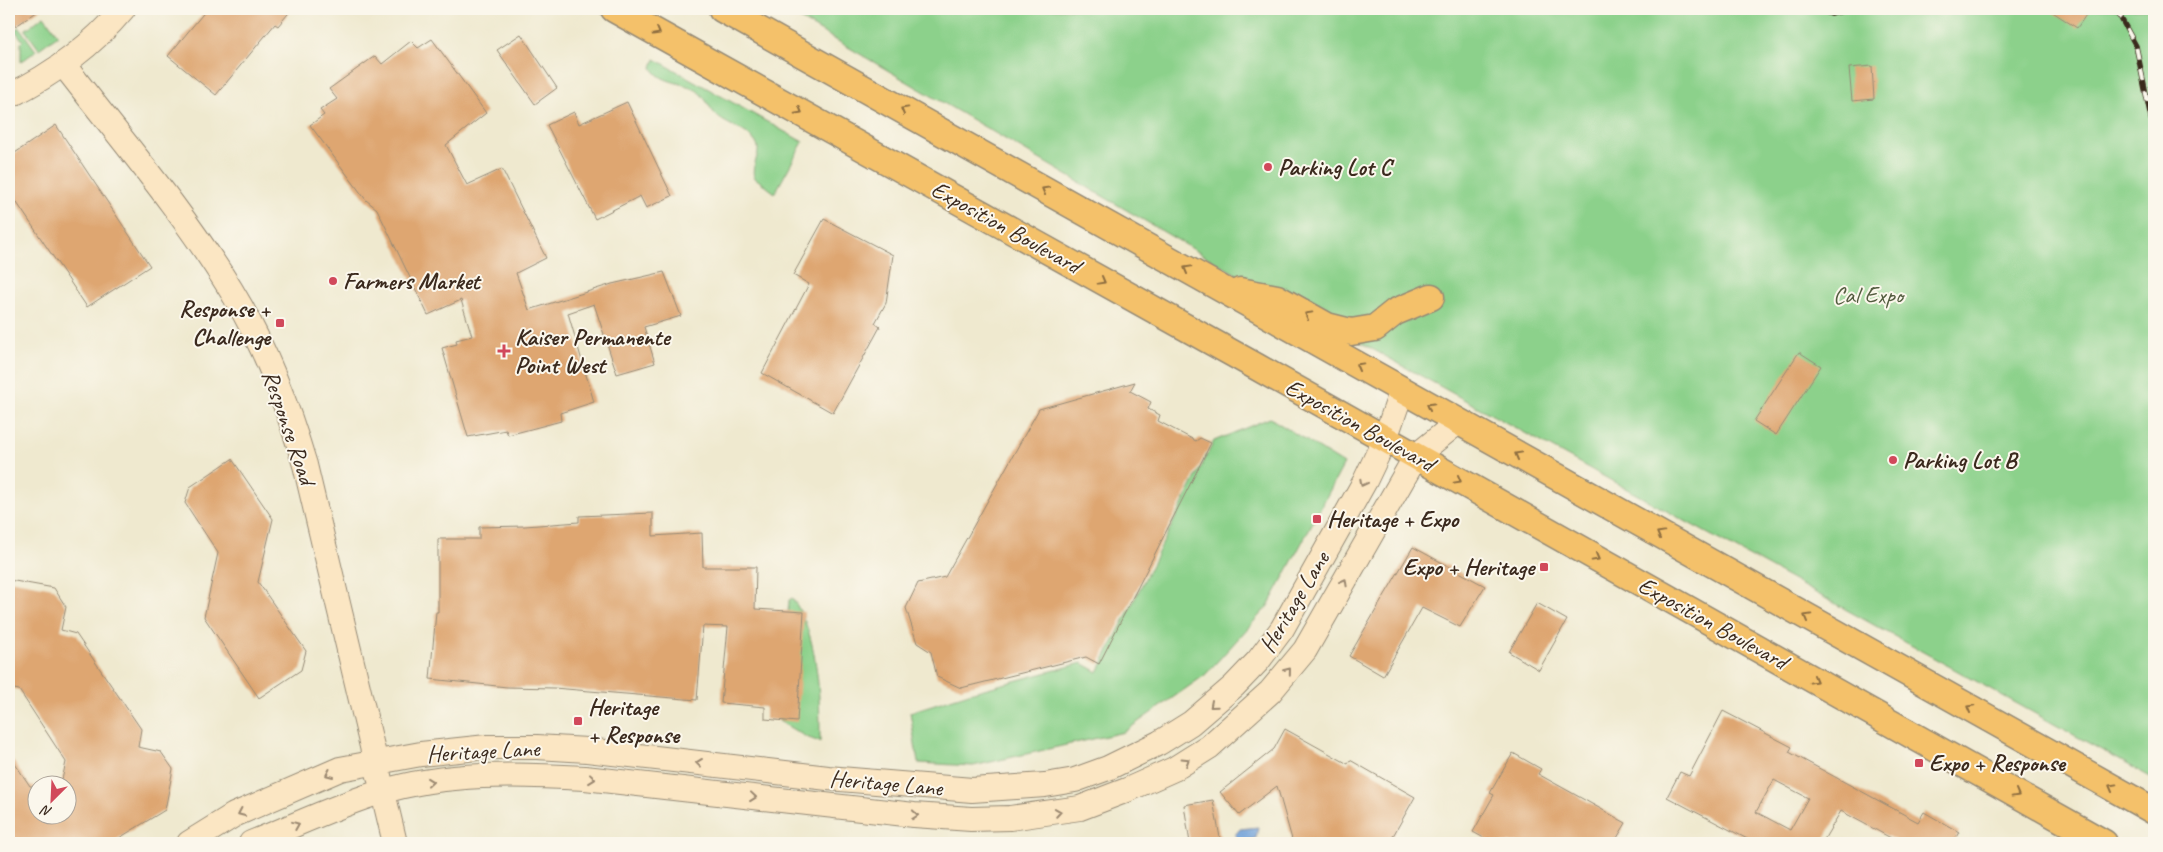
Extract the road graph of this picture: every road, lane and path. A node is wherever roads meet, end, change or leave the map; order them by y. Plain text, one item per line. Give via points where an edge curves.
1 (123, 9) edge
2 (614, 9) edge
3 (722, 9) edge
4 (63, 64) junction
5 (9, 96) edge
6 (1218, 287) junction
7 (1431, 297) dead end
8 (1402, 390) junction
9 (1458, 422) junction
10 (1384, 439) junction
11 (1416, 456) junction
12 (376, 763) junction
13 (382, 791) junction
14 (2154, 811) edge
15 (189, 843) edge
16 (251, 843) edge
17 (395, 843) edge
18 (2104, 843) edge

1 - 4 main road
2 -> 10 main road, Exposition Boulevard
6 -> 3 main road
4 - 5 main road
4 - 12 main road, Response Road via 205,249 244,313 276,381 304,465
7 -> 6 main road via 1395,312 1375,328 1351,332 1327,326 1276,298
8 -> 6 main road
9 -> 8 main road
8 - 10 main road, Heritage Lane
9 - 11 main road, Heritage Lane
14 -> 9 main road
10 - 11 main road, Exposition Boulevard
10 -> 12 main road, Heritage Lane via 1365,481 1282,629 1258,661 1191,723 1120,763 1076,780 1008,788 953,789 537,746 468,749
13 -> 11 main road, Heritage Lane via 422,782 536,775 943,817 1010,818 1080,808 1174,769 1209,747 1270,692 1305,650
11 -> 18 main road, Exposition Boulevard
12 - 13 main road, Response Road
12 -> 15 main road, Heritage Lane via 340,769 234,815
16 -> 13 main road, Heritage Lane
13 - 17 main road, Response Road

